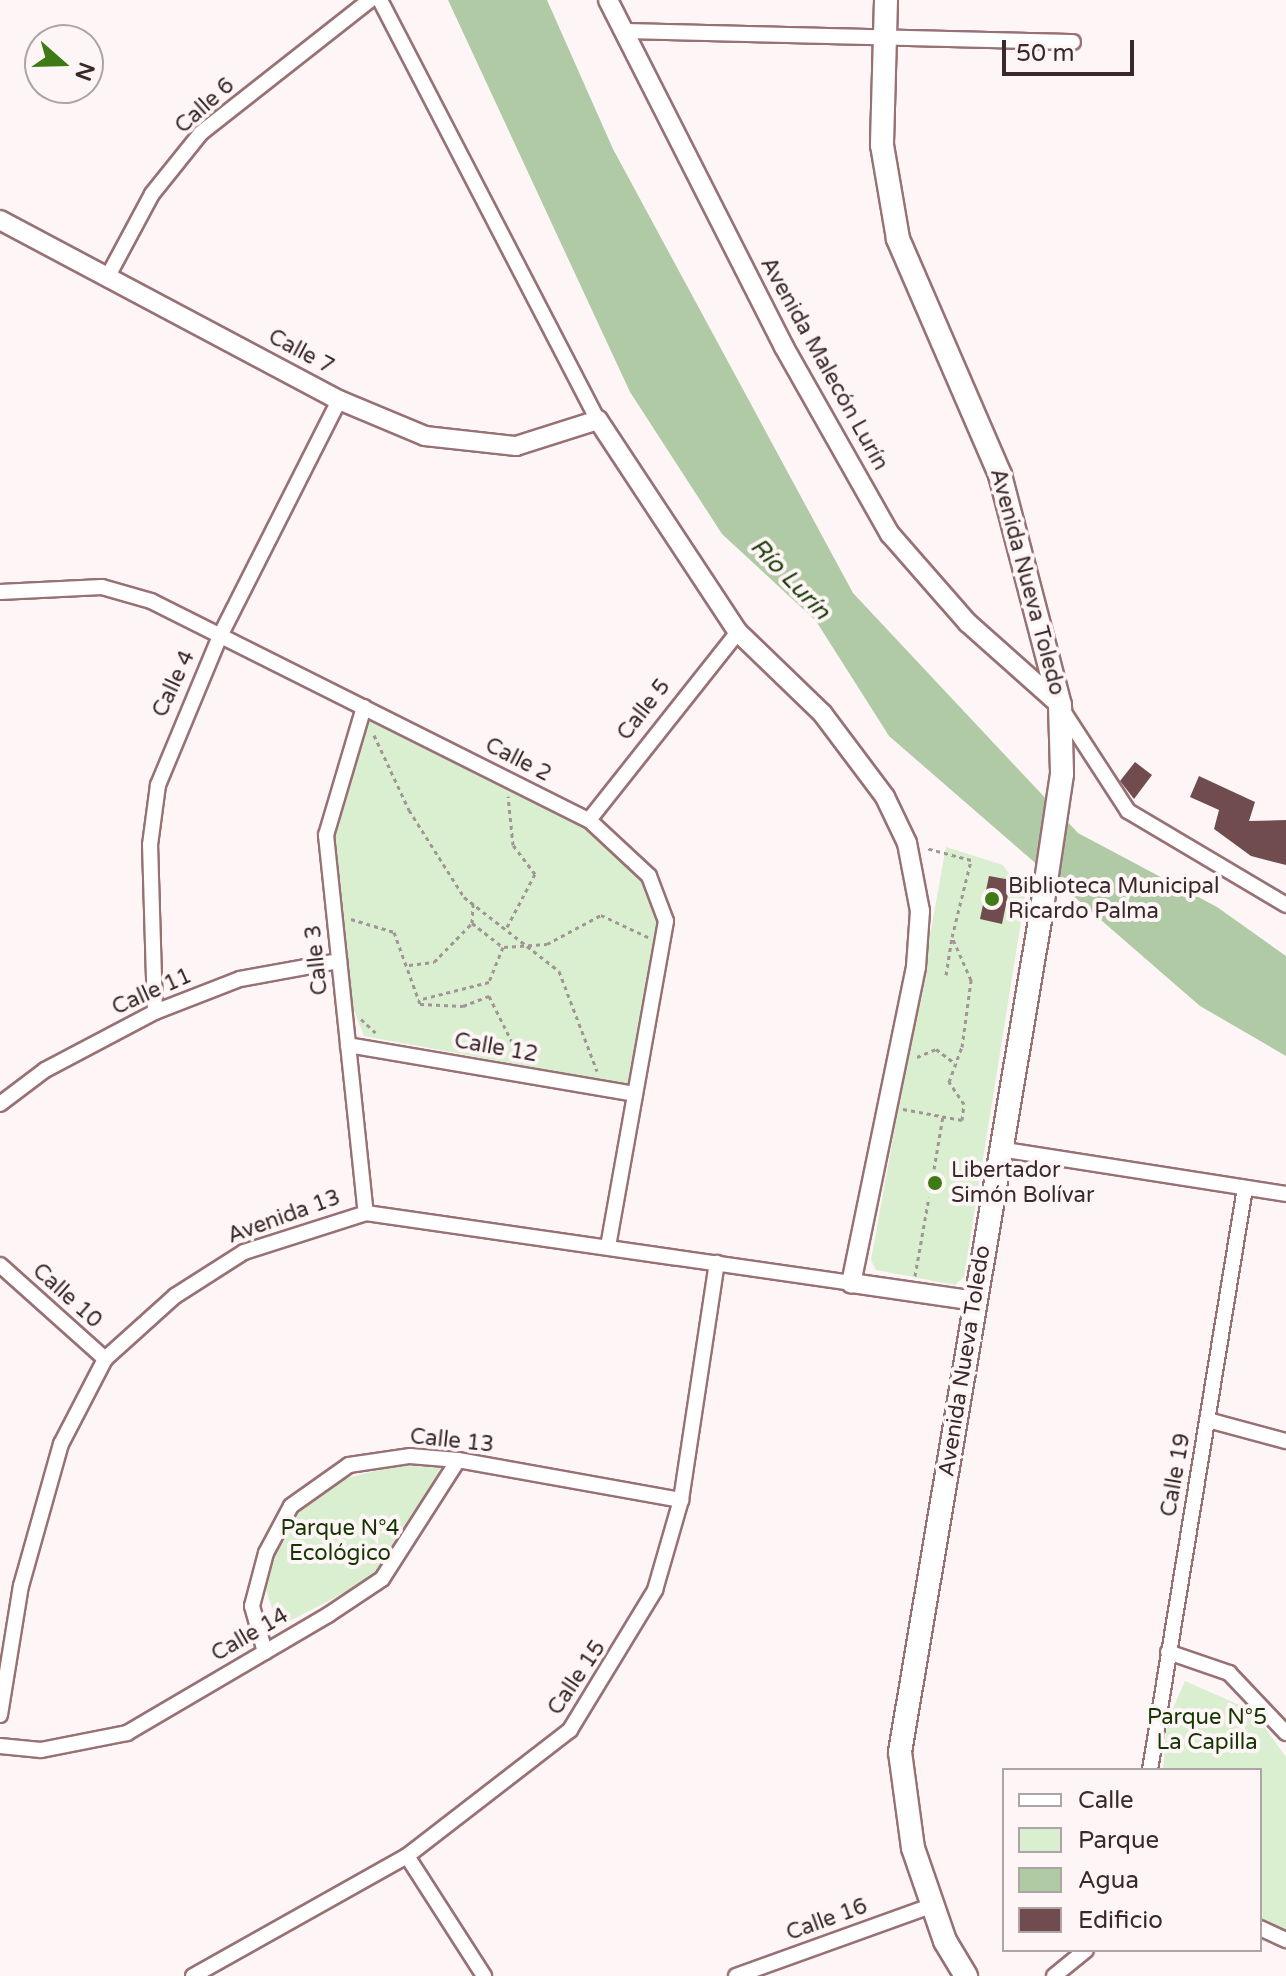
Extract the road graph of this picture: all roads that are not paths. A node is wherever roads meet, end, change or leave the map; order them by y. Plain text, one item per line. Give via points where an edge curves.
1 (370, 0) edge
2 (380, 0) edge
3 (608, 0) edge
4 (886, 0) edge
5 (623, 31) junction
6 (885, 38) junction
7 (1073, 42) dead end
8 (0, 220) edge
9 (107, 278) junction
10 (339, 400) junction
11 (598, 420) junction
12 (0, 592) edge
13 (738, 632) junction
14 (220, 636) junction
15 (1060, 705) junction
16 (364, 707) junction
17 (589, 820) junction
18 (1286, 905) edge
19 (339, 961) junction
20 (155, 1012) junction
21 (348, 1045) junction
22 (635, 1094) junction
23 (0, 1104) edge
24 (999, 1149) junction
25 (1245, 1188) junction
26 (1286, 1194) edge
27 (366, 1213) junction
28 (608, 1246) junction
29 (717, 1263) junction
30 (0, 1265) edge
31 (851, 1283) junction
32 (976, 1301) junction
33 (105, 1359) junction
34 (1208, 1420) junction
35 (1286, 1441) edge
36 (458, 1460) junction
37 (681, 1500) junction
38 (265, 1652) junction
39 (1168, 1652) junction
40 (0, 1715) edge
41 (1286, 1733) edge
42 (0, 1746) edge
43 (1150, 1768) edge
44 (407, 1856) junction
45 (933, 1905) junction
46 (1262, 1929) edge
47 (1286, 1940) edge
48 (1084, 1952) edge
49 (193, 1976) edge
50 (484, 1976) edge
51 (736, 1976) edge
52 (966, 1976) edge
53 (1054, 1976) edge

1 - 9 street, Calle 6 via 201,133 152,194
2 - 11 street
3 - 5 street, Avenida Malecón Lurín
4 - 6 main road, Avenida Nueva Toledo
5 - 6 street
5 - 15 street, Avenida Malecón Lurín via 784,347 890,534 968,623
6 - 7 street
6 - 15 main road, Avenida Nueva Toledo via 885,181 898,239 1000,475
8 - 9 street, Calle 7
9 - 10 street, Calle 7
10 - 11 street, Calle 7 via 425,436 479,446 542,440
10 - 14 street, Calle 4
11 - 13 street
12 - 14 street, Calle 2 via 102,587
13 - 17 street, Calle 5 via 657,725
13 - 31 street via 822,713 885,797 907,843 920,911 896,1108
14 - 16 street, Calle 2
14 - 20 street, Calle 4 via 158,785 150,845
15 - 18 street via 1128,811
15 - 24 main road, Avenida Nueva Toledo via 1062,774
16 - 17 street, Calle 2
16 - 19 street, Calle 3 via 327,815
17 - 22 street, Calle 2 via 649,876 664,907
19 - 20 street, Calle 11 via 240,979
19 - 21 street, Calle 3
20 - 23 street, Calle 11 via 45,1070
21 - 22 street, Calle 12
21 - 27 street, Calle 3
22 - 28 street, Calle 2
24 - 25 street
24 - 32 main road, Avenida Nueva Toledo
25 - 26 street
25 - 34 street, Calle 19
27 - 28 street, Avenida 13
27 - 33 street, Avenida 13 via 244,1252 175,1296
28 - 29 street, Avenida 13
29 - 31 street, Avenida 13
29 - 37 street, Calle 15
30 - 33 street, Calle 10
31 - 32 street, Avenida 13
32 - 45 main road, Avenida Nueva Toledo via 900,1752 913,1848
33 - 40 street, Avenida 13 via 61,1444 21,1586
34 - 35 street
34 - 39 street, Calle 19
36 - 37 street, Calle 13
36 - 38 street, Calle 14 via 382,1579
36 - 38 street, Calle 13 via 387,1457 349,1465 310,1487 278,1528 256,1578 252,1606
37 - 44 street, Calle 15 via 655,1590 570,1730
38 - 42 street, Calle 14 via 127,1733 41,1750
39 - 41 street via 1229,1673
39 - 43 street, Calle 19
44 - 49 street, Calle 15
44 - 50 street
45 - 51 street, Calle 16
45 - 52 main road, Avenida Nueva Toledo
46 - 47 street
48 - 53 street

